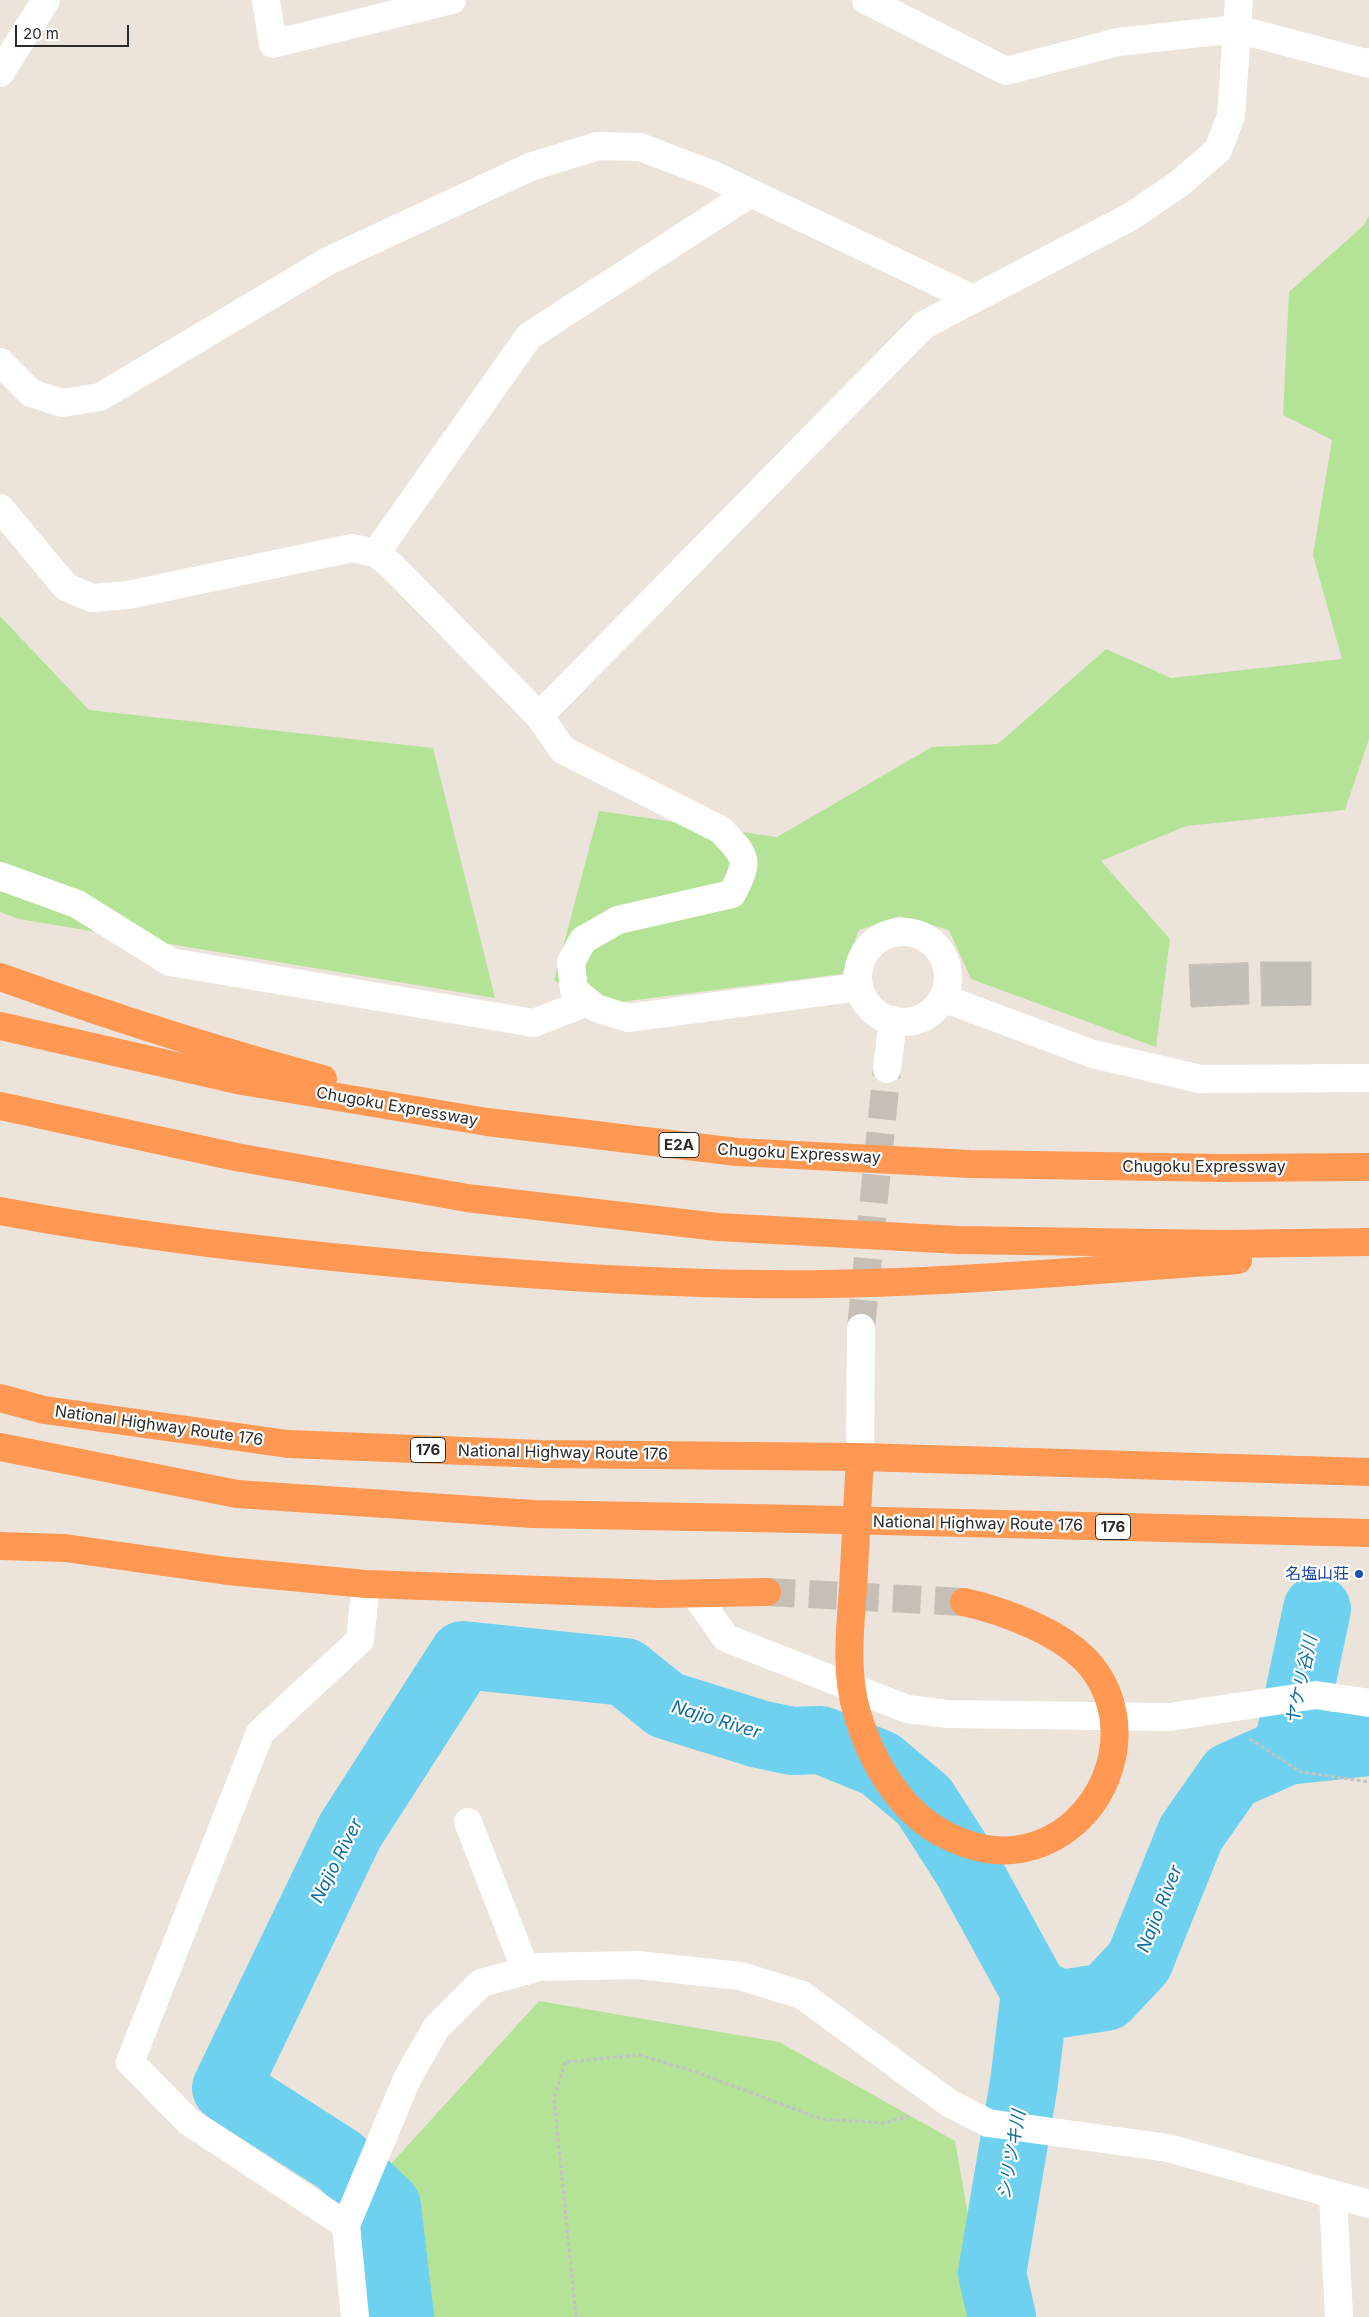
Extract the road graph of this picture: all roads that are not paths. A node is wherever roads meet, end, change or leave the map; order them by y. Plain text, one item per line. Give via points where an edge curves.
1 (46, 0) edge
2 (266, 0) edge
3 (452, 0) edge
4 (866, 0) edge
5 (1239, 0) edge
6 (1237, 29) junction
7 (1369, 62) edge
8 (0, 72) edge
9 (751, 193) junction
10 (973, 299) junction
11 (0, 362) edge
12 (0, 508) edge
13 (376, 553) junction
14 (539, 716) junction
15 (0, 876) edge
16 (0, 977) edge
17 (859, 987) junction
18 (943, 998) junction
19 (587, 1002) junction
20 (893, 1020) junction
21 (0, 1026) edge
22 (887, 1070) tunnel mouth
23 (1369, 1078) edge
24 (0, 1106) edge
25 (486, 1122) junction
26 (1369, 1167) edge
27 (0, 1211) edge
28 (1369, 1242) edge
29 (1369, 1252) edge
30 (862, 1328) tunnel mouth
31 (0, 1398) edge
32 (0, 1447) edge
33 (860, 1457) junction
34 (1369, 1472) edge
35 (856, 1521) junction
36 (1369, 1534) edge
37 (0, 1546) edge
38 (366, 1584) junction
39 (767, 1592) tunnel mouth
40 (694, 1593) junction
41 (964, 1602) tunnel mouth
42 (1369, 1702) edge
43 (468, 1822) dead end
44 (526, 1970) junction
45 (1333, 2195) junction
46 (1369, 2204) edge
47 (346, 2225) junction
48 (355, 2317) edge
49 (1339, 2317) edge

1 - 8 street
2 - 3 street via 272,44
4 - 6 street via 1006,71 1118,42
5 - 6 street
6 - 7 street
6 - 10 street via 1231,116 1218,150 1132,216
9 - 10 street
9 - 11 street via 640,147 598,146 530,167 328,262 100,397 62,403 32,393
9 - 13 street via 529,336
10 - 14 street via 924,325
12 - 13 street via 66,587 92,598 128,595 352,548
13 - 14 street
14 - 19 street via 563,750 721,830 742,851 744,872 732,894 618,920 584,940 571,962 574,990
15 - 19 street via 77,904 170,962 534,1023
16 - 25 highway via 104,1014 249,1059
17 - 18 street via 858,972 871,945 883,936 912,932 926,937 946,960 949,974
17 - 19 street via 628,1018
17 - 20 street via 874,1012
18 - 20 street via 930,1014 917,1020
18 - 23 street via 1093,1054 1200,1079
20 - 22 street
21 - 25 highway, Chugoku Expressway / E2A via 242,1081
24 - 28 highway via 236,1157 467,1198 718,1227 959,1240 1224,1244
25 - 26 highway, Chugoku Expressway / E2A via 737,1152 795,1155 980,1164
27 - 29 highway via 94,1228 282,1252 489,1272 663,1282 836,1283
30 - 33 street
31 - 33 highway, National Highway Route 176 / 176 via 44,1410 288,1444 541,1454
32 - 35 highway, National Highway Route 176 / 176 via 236,1494 533,1514
33 - 34 highway, National Highway Route 176 / 176
33 - 35 highway, National Highway Route 176
35 - 36 highway, National Highway Route 176 / 176
35 - 41 highway, National Highway Route 176 via 850,1684 857,1713 890,1785 932,1827 953,1838 998,1850 1039,1844 1068,1827 1087,1810 1101,1790 1115,1747 1114,1726 1103,1685 1090,1665 1048,1633 994,1609
37 - 38 highway via 65,1548 227,1572
38 - 40 highway
38 - 47 street via 360,1640 260,1733 130,2062 188,2121
39 - 40 highway
40 - 42 street via 726,1638 907,1709 948,1714 1169,1717 1316,1695
43 - 44 street
44 - 45 street via 638,1965 740,1976 802,1995 948,2103 988,2122 1168,2148
44 - 47 street via 481,1983 436,2028 407,2079
45 - 46 street
45 - 49 street
47 - 48 street

